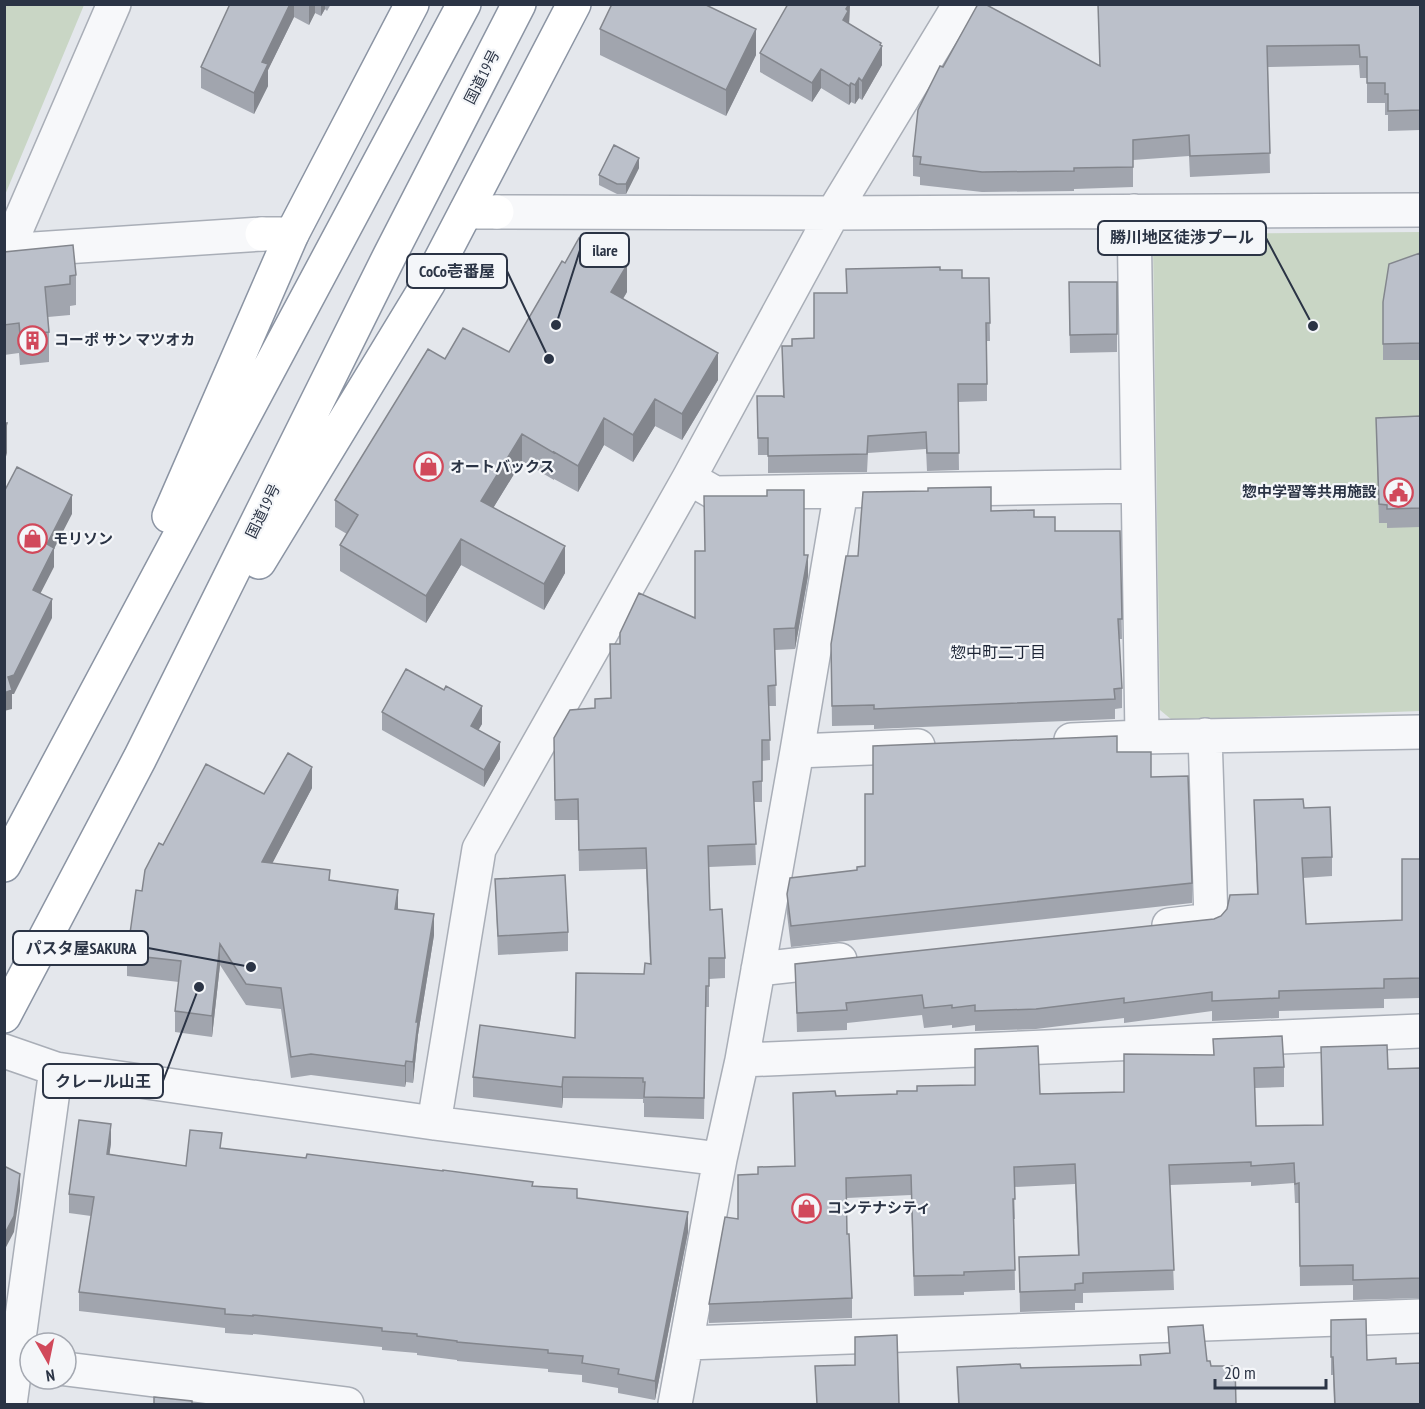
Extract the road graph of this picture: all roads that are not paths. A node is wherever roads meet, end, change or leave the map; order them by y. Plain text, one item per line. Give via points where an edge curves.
1 (114, 4) edge
2 (412, 4) edge
3 (464, 4) edge
4 (519, 4) edge
5 (574, 4) edge
6 (960, 4) edge
7 (1420, 210) edge
8 (1134, 211) junction
9 (482, 212) junction
10 (833, 213) junction
11 (277, 234) junction
12 (6, 251) edge
13 (689, 478) junction
14 (1138, 486) junction
15 (841, 491) junction
16 (74, 732) junction
17 (1420, 732) edge
18 (1205, 735) junction
19 (1142, 737) junction
20 (1047, 741) edge
21 (952, 745) edge
22 (797, 751) junction
23 (140, 758) junction
24 (4, 865) edge
25 (1139, 928) edge
26 (865, 957) edge
27 (758, 969) junction
28 (4, 1016) edge
29 (1420, 1031) edge
30 (4, 1051) edge
31 (742, 1060) junction
32 (56, 1069) junction
33 (434, 1123) junction
34 (720, 1159) junction
35 (1420, 1316) edge
36 (27, 1331) edge
37 (687, 1343) junction
38 (78, 1370) edge
39 (18, 1379) edge
40 (10, 1404) edge
41 (347, 1404) edge
42 (675, 1404) edge

1 - 12 street
2 - 11 highway
3 - 16 highway
4 - 23 highway, 国道19号
5 - 9 highway
6 - 10 street
7 - 8 street
8 - 10 street
8 - 14 street
9 - 10 street
9 - 23 highway via 428,284
10 - 13 street
11 - 12 street
11 - 16 highway
13 - 15 street via 715,493
13 - 33 street via 479,849
14 - 15 street
14 - 19 street
15 - 22 street
16 - 24 highway
17 - 18 street
18 - 19 street
18 - 25 street via 1210,921
19 - 20 street
21 - 22 street
22 - 27 street
23 - 28 highway, 国道19号
26 - 27 street
27 - 31 street
29 - 31 street
30 - 32 street
31 - 34 street
32 - 33 street
32 - 36 street
33 - 34 street
34 - 37 street
35 - 37 street
37 - 42 street
38 - 41 street
39 - 40 street

